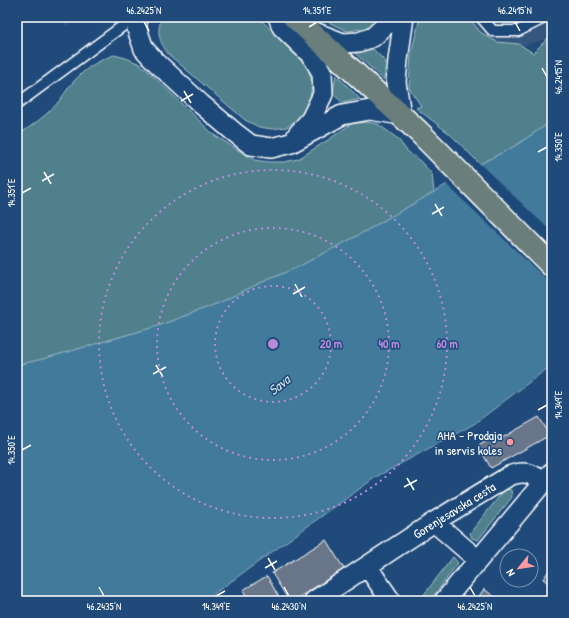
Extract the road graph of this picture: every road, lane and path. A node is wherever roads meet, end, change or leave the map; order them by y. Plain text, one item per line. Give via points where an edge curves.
1 (278, 17) edge
2 (393, 17) edge
3 (404, 17) edge
4 (481, 17) edge
5 (544, 17) edge
6 (129, 22) edge
7 (300, 23) edge
8 (17, 104) edge
9 (401, 115) junction
10 (291, 143) junction
11 (552, 266) edge
12 (550, 475) edge
13 (434, 522) junction
14 (478, 560) junction
15 (367, 566) junction
16 (314, 601) edge
17 (391, 601) edge
18 (444, 601) edge

1 - 10 street via 282,27 312,56 322,73 323,94 311,119
2 - 7 street via 373,37 359,42 343,43
3 - 9 street via 396,82
4 - 5 lane via 493,31 518,32
6 - 8 lane
6 - 10 street via 144,49 156,62 201,104 251,145 271,148
7 - 9 main road
9 - 10 street via 370,110 342,115
9 - 11 main road
12 - 13 street, Gorenjesavska cesta via 518,473 509,476
12 - 14 street, Gorenjesavska cesta
13 - 14 street
13 - 15 street, Gorenjesavska cesta
14 - 18 street, Gorenjesavska cesta
15 - 16 street, Gorenjesavska cesta
15 - 17 street

